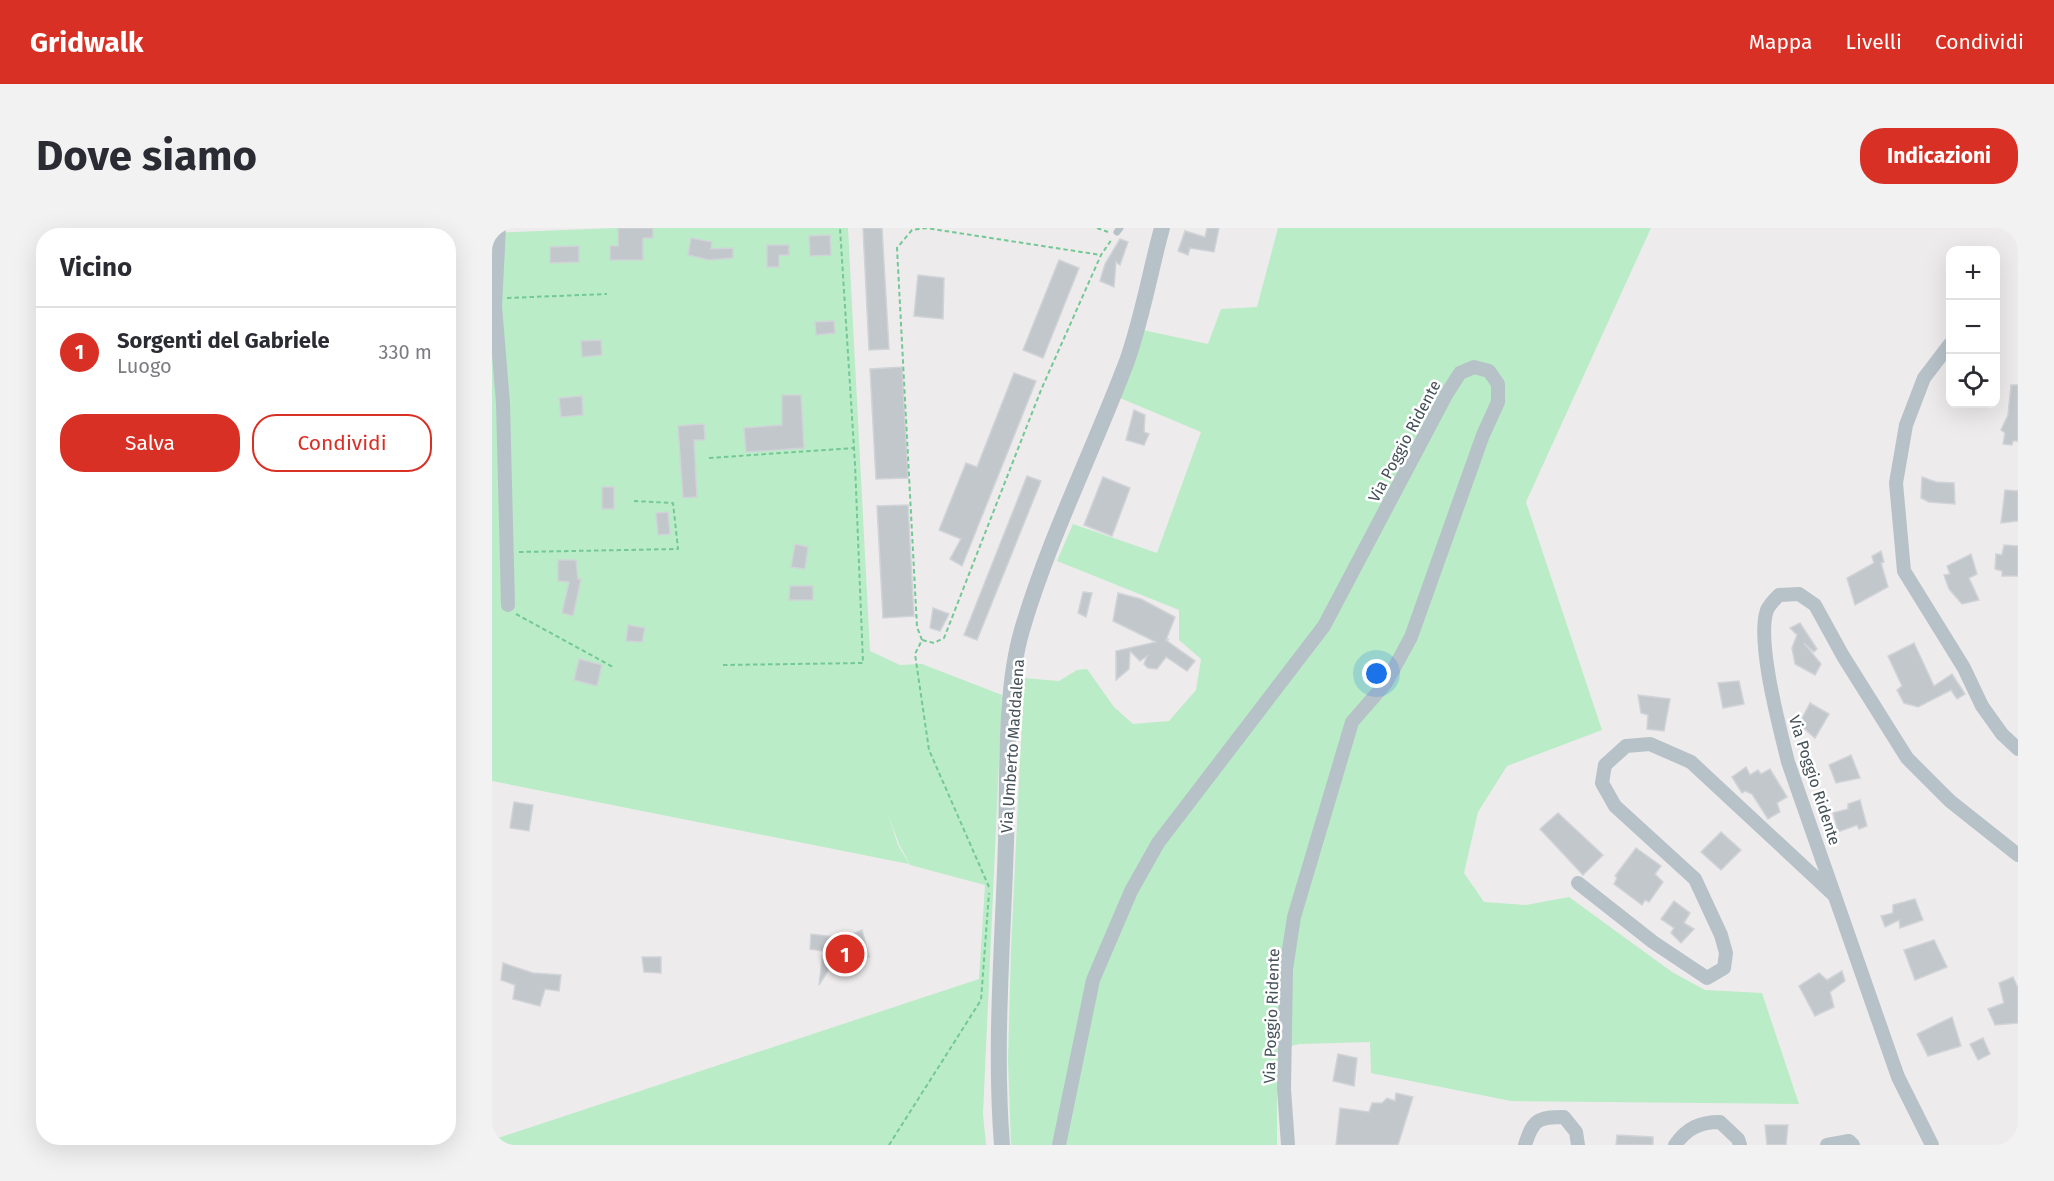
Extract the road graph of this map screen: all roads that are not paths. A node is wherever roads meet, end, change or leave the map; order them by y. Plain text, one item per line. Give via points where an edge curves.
1 (1162, 228) edge
2 (492, 229) edge
3 (1946, 349) edge
4 (496, 367) edge
5 (508, 605) road end
6 (2018, 749) edge
7 (2018, 855) edge
8 (1578, 883) dead end
9 (1837, 898) junction
10 (1002, 1145) edge
11 (1059, 1145) edge
12 (1288, 1145) edge
13 (1525, 1145) edge
14 (1578, 1145) edge
15 (1675, 1145) edge
16 (1740, 1145) edge
17 (1827, 1145) edge
18 (1853, 1145) edge
19 (1932, 1145) edge

1 - 10 street, Via Umberto Maddalena via 1128,358 1054,541 1022,631 1016,662 1009,734 1002,968
2 - 4 street via 499,228
3 - 6 street via 1924,378 1905,425 1896,483 1905,571 1964,668 1982,706
4 - 5 street
7 - 9 street, Via Poggio Ridente via 1924,778 1884,724 1815,605 1799,594 1785,593 1767,610 1769,670 1788,762
8 - 9 street via 1653,942 1707,978 1724,968 1726,953 1721,934 1695,879 1615,806 1602,783 1605,765 1626,746 1650,744 1692,762
9 - 19 street, Via Poggio Ridente via 1898,1077
11 - 12 street, Via Poggio Ridente via 1093,980 1131,891 1158,843 1324,626 1446,395 1460,373 1474,367 1489,371 1498,384 1498,402 1411,637 1386,683 1352,722 1294,917 1286,969 1284,1089
13 - 14 street via 1531,1127 1543,1117 1564,1117 1576,1132
15 - 16 street via 1702,1122 1720,1122 1738,1138
17 - 18 street via 1849,1141

